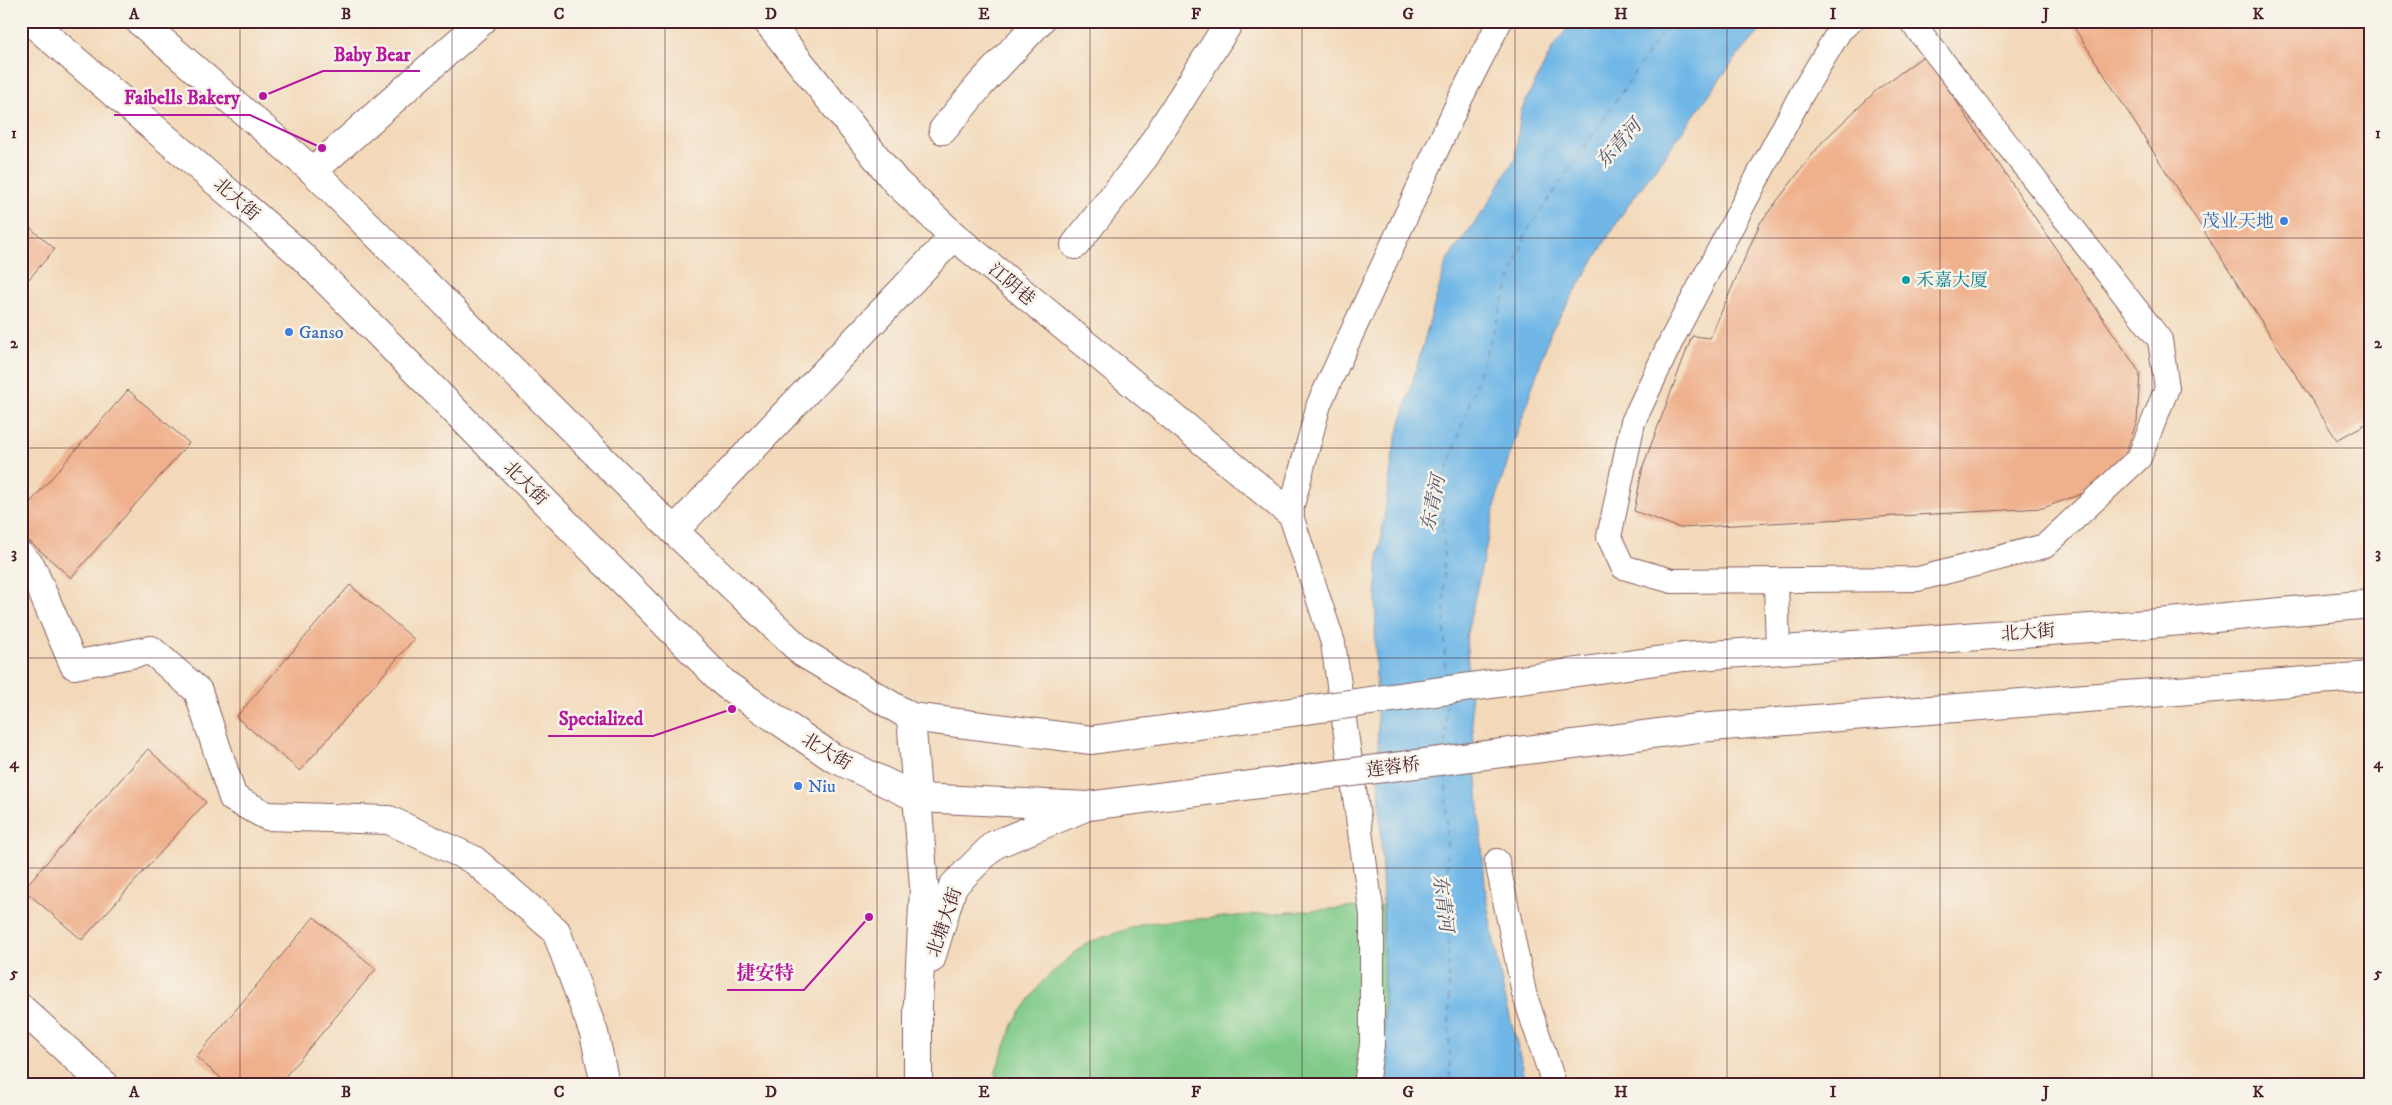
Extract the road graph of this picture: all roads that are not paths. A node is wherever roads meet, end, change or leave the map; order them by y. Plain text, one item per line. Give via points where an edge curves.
1 (30, 21) edge
2 (139, 21) edge
3 (482, 21) edge
4 (767, 21) edge
5 (1040, 21) edge
6 (1230, 21) edge
7 (1500, 21) edge
8 (1851, 21) edge
9 (1910, 21) edge
10 (943, 130) dead end
11 (313, 171) junction
12 (954, 236) junction
13 (1075, 245) dead end
14 (1290, 513) junction
15 (674, 531) junction
16 (21, 556) edge
17 (1776, 581) junction
18 (2371, 604) edge
19 (1778, 650) junction
20 (2371, 676) edge
21 (911, 717) junction
22 (918, 798) junction
23 (1088, 806) junction
24 (1497, 861) dead end
25 (918, 1004) junction
26 (21, 1008) edge
27 (104, 1084) edge
28 (605, 1084) edge
29 (918, 1084) edge
30 (1366, 1084) edge
31 (1554, 1084) edge

1 - 22 main road, 北大街 via 300,254 725,684 832,757
2 - 11 main road
3 - 11 main road
4 - 12 main road, 江阴巷 via 896,182
5 - 10 main road
6 - 13 main road via 1145,156
7 - 14 lane via 1459,101 1319,404
8 - 17 lane via 1840,30 1801,95 1640,405 1633,422 1609,537 1623,567 1672,581
9 - 17 lane via 2160,340 2167,388 2139,458 2045,546 1918,579
11 - 15 main road
12 - 14 main road, 江阴巷
12 - 15 main road
14 - 30 lane via 1333,643 1372,915 1372,1045
15 - 21 main road via 803,653
16 - 28 main road via 31,566 74,665 151,650 198,691 233,798 267,816 389,820 474,860 556,931 594,1033
17 - 19 lane
18 - 19 main road, 北大街 via 2147,624
19 - 21 main road, 北大街, bridge via 1684,656 1092,740
20 - 23 main road, 莲蓉桥, bridge via 1698,728
21 - 22 main road
22 - 23 main road, 北大街
22 - 25 main road via 924,887
23 - 25 main road, 北塘大街 via 994,845 953,886
24 - 31 lane via 1524,993
25 - 29 main road, 北塘大街
26 - 27 main road

